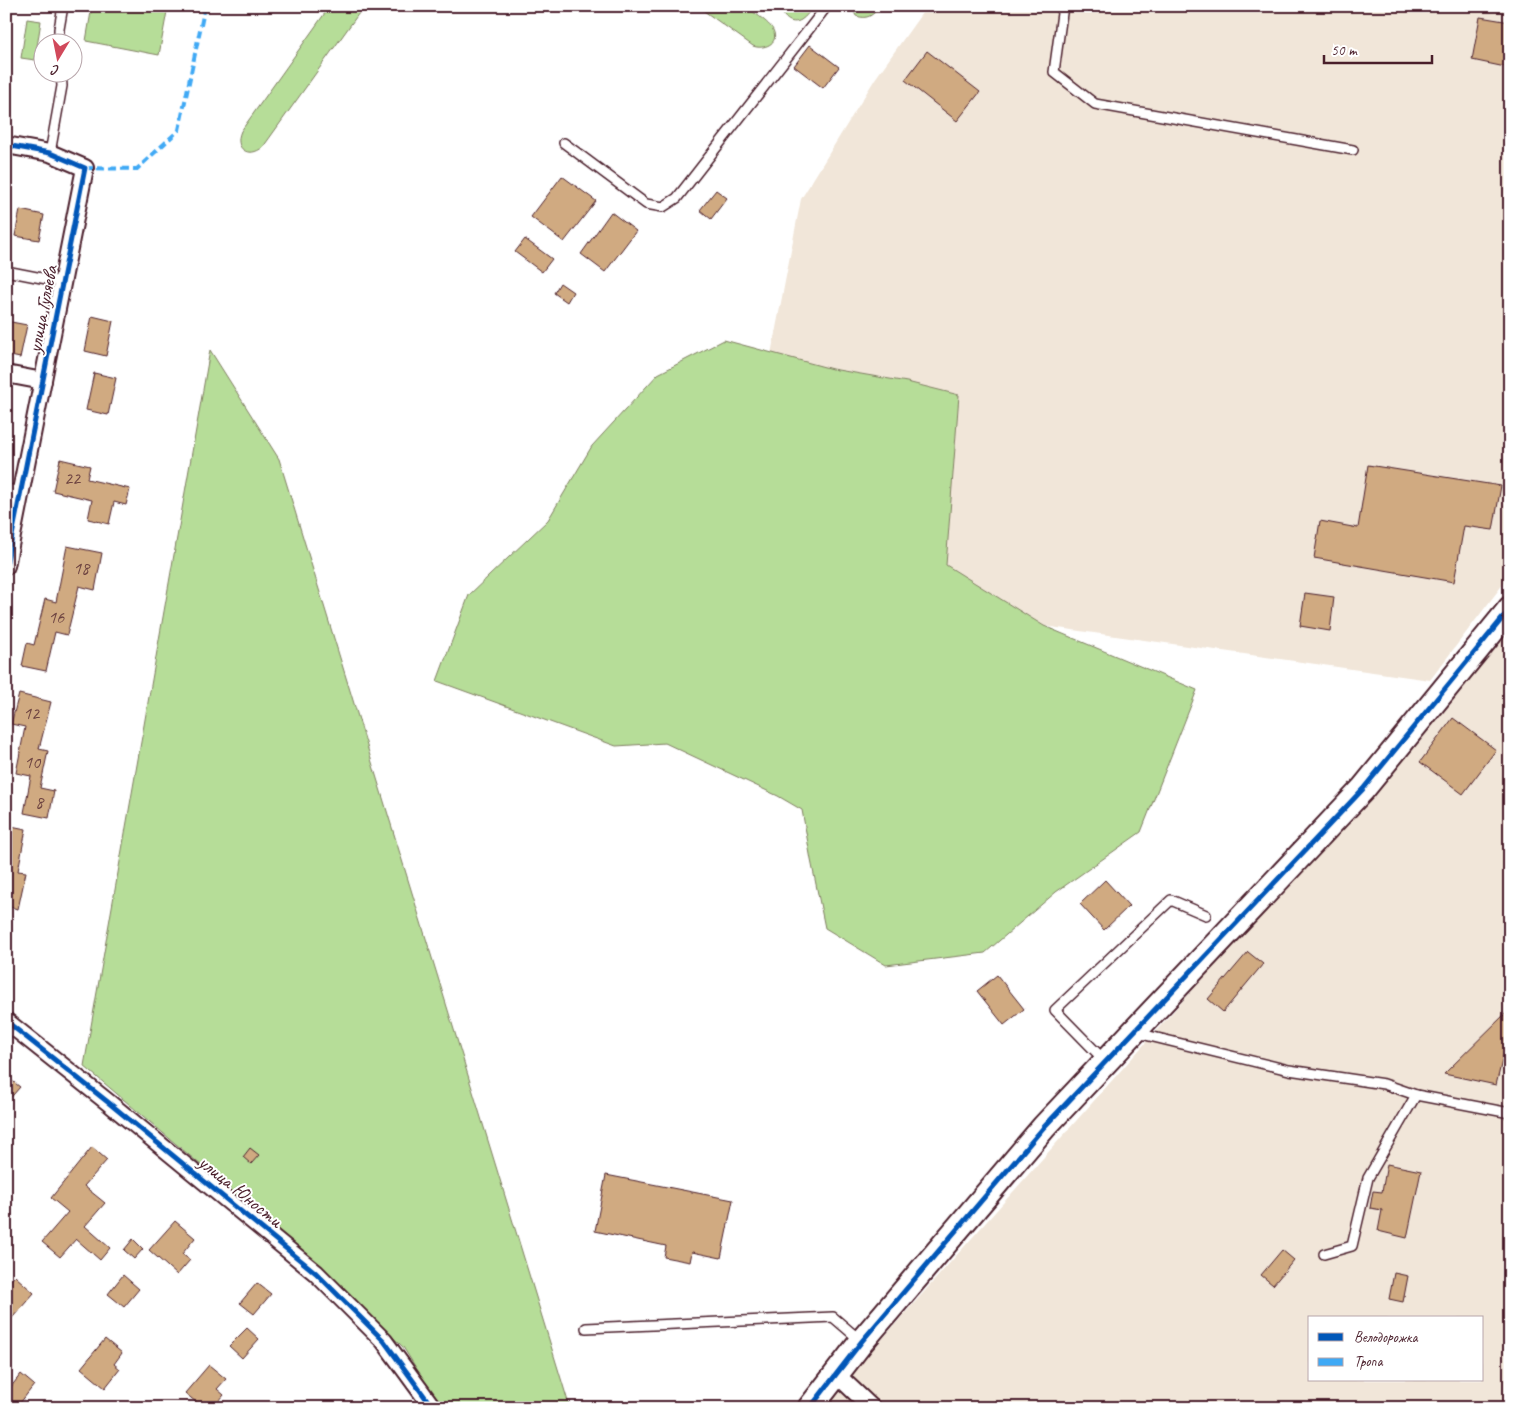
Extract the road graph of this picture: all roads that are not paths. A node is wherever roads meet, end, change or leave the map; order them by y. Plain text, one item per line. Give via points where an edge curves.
1 (63, 6) edge
2 (827, 6) edge
3 (1063, 6) edge
4 (59, 32) edge
5 (62, 82) edge
6 (564, 143) dead end
7 (6, 145) edge
8 (1353, 150) dead end
9 (50, 153) junction
10 (6, 270) edge
11 (62, 282) junction
12 (6, 374) edge
13 (42, 381) junction
14 (14, 491) edge
15 (6, 566) edge
16 (1510, 609) edge
17 (1206, 915) dead end
18 (6, 1021) edge
19 (1135, 1032) junction
20 (1106, 1062) junction
21 (1416, 1095) junction
22 (1510, 1113) edge
23 (1324, 1254) dead end
24 (586, 1328) dead end
25 (862, 1341) junction
26 (836, 1374) junction
27 (434, 1408) edge
28 (810, 1408) edge
29 (872, 1408) edge

1 - 4 lane
2 - 6 lane via 677,198 663,207 646,204
3 - 8 lane via 1054,72 1095,104
5 - 9 lane
7 - 9 street, улица Гуляева
9 - 11 street, улица Гуляева via 85,168
10 - 11 lane
11 - 13 street, улица Гуляева
12 - 13 street
13 - 14 street, улица Гуляева
14 - 15 street, улица Гуляева
16 - 19 street via 1363,789
17 - 20 lane via 1171,900 1055,1010
18 - 27 street, улица Юности via 316,1273 384,1340
19 - 20 street
19 - 21 lane via 1289,1070 1384,1084
20 - 25 street via 1044,1127
21 - 22 lane
21 - 23 lane via 1368,1178 1352,1246
24 - 25 lane via 833,1317
25 - 26 street
26 - 28 street
26 - 29 street

